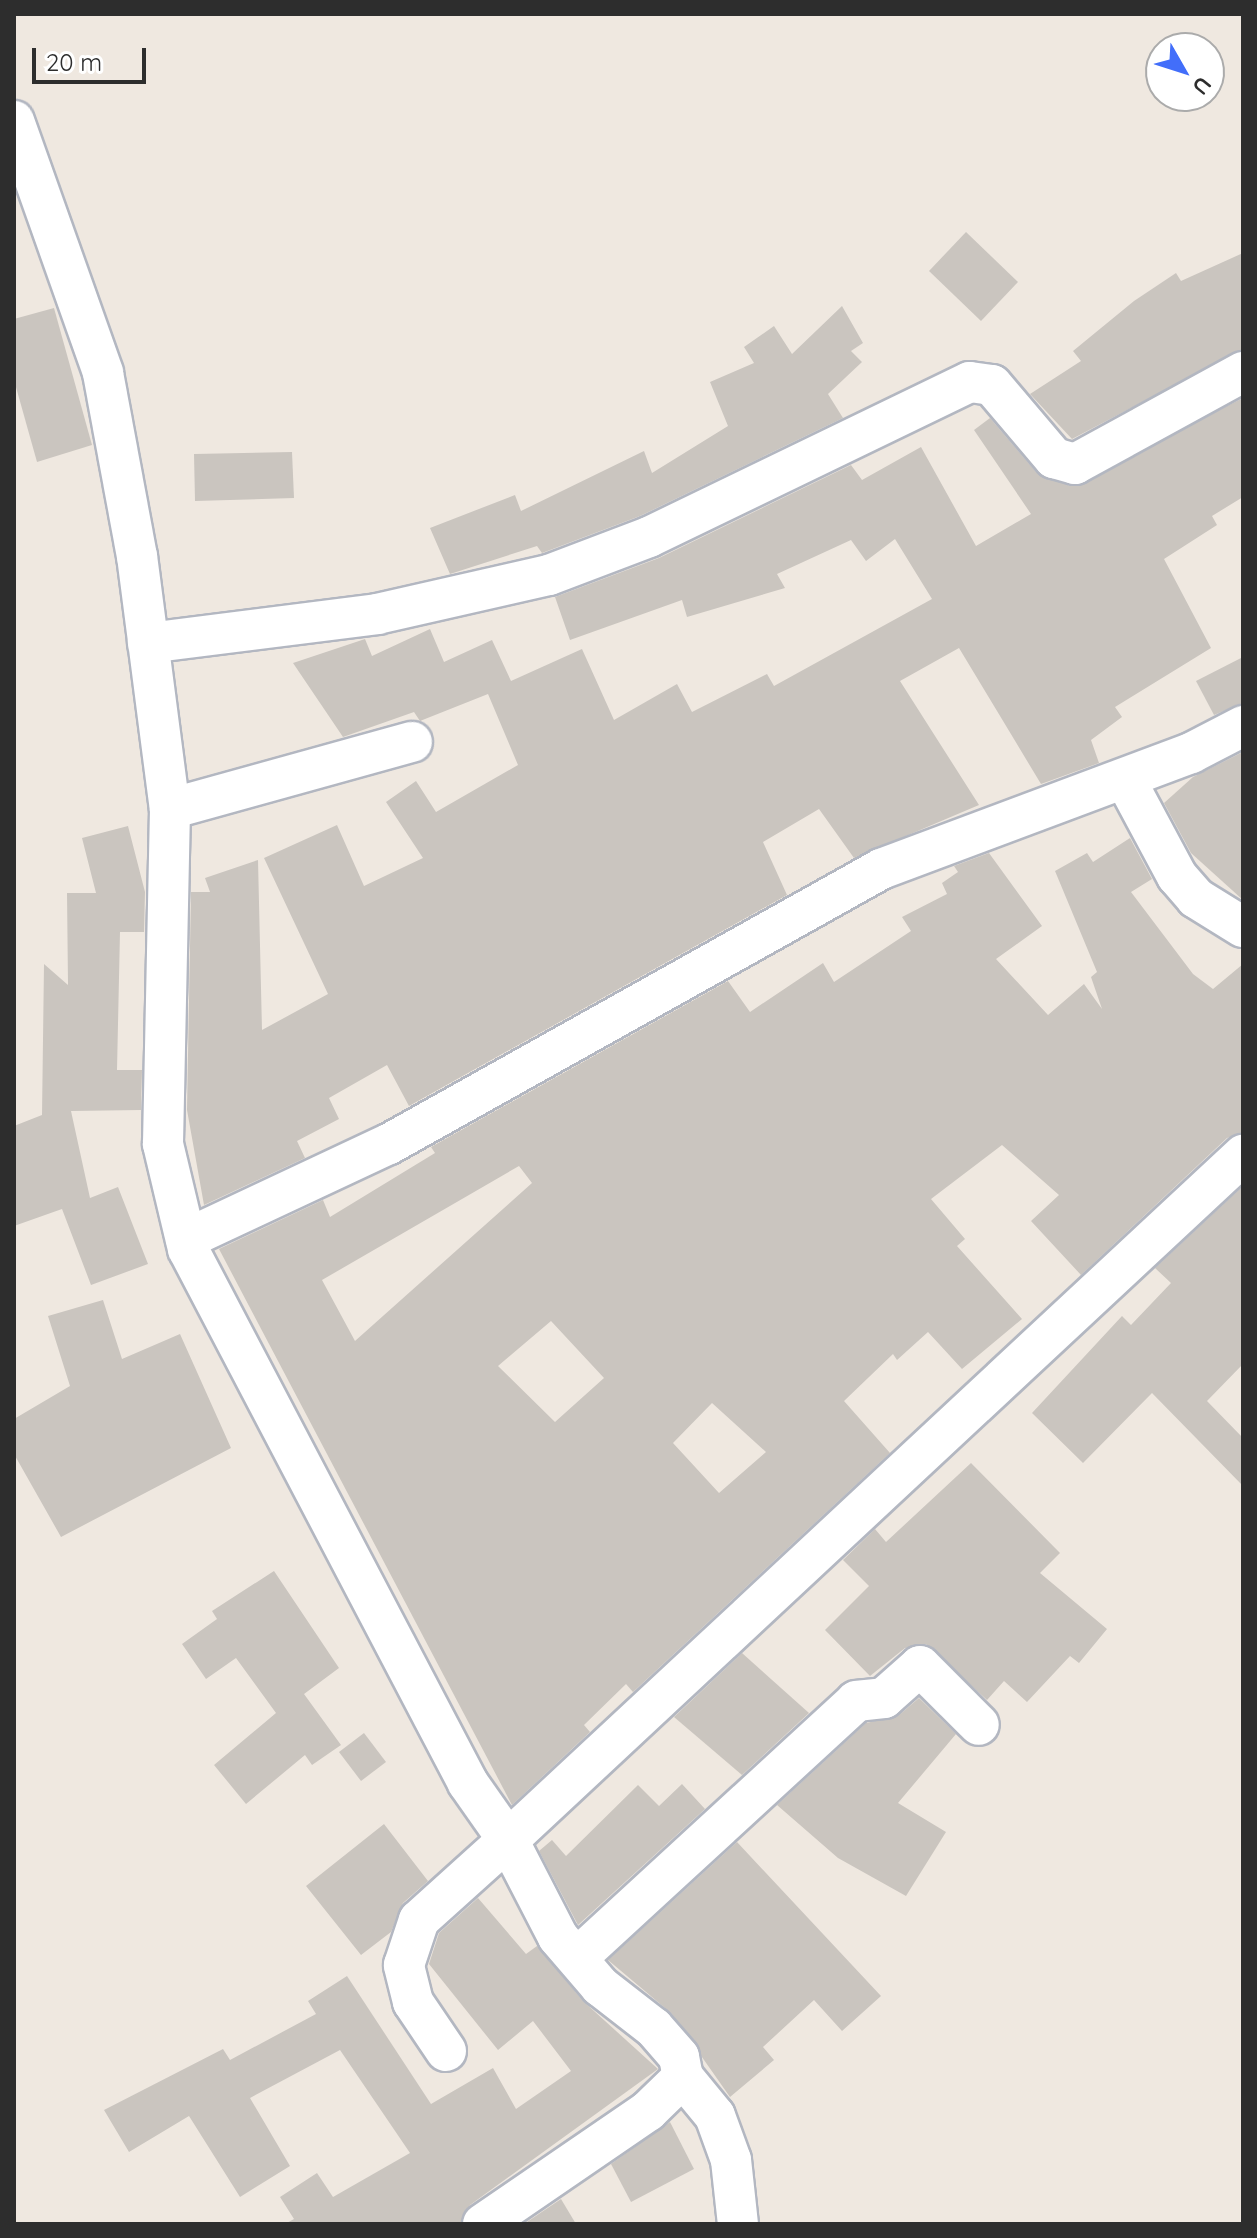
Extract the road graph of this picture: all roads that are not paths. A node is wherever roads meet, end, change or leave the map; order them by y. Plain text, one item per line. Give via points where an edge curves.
1 (14, 121) edge
2 (1243, 372) edge
3 (148, 643) junction
4 (1243, 726) edge
5 (412, 742) dead end
6 (1125, 779) junction
7 (170, 809) junction
8 (1243, 927) edge
9 (1243, 1155) edge
10 (186, 1239) junction
11 (979, 1725) dead end
12 (508, 1840) junction
13 (577, 1958) junction
14 (446, 2051) dead end
15 (683, 2077) junction
16 (483, 2224) edge
17 (738, 2224) edge

1 - 3 street via 103,373
2 - 3 street via 1075,464 1054,458 992,385 970,382 649,537 549,575 377,614
3 - 7 street
4 - 6 street
5 - 7 street
6 - 8 street via 1177,876 1196,898
6 - 10 street via 881,869 389,1144
7 - 10 street via 163,1144
9 - 12 street
10 - 12 street via 468,1783
11 - 13 street via 920,1666 884,1698 856,1701
12 - 13 street
12 - 14 street via 419,1920 404,1965 413,2002
13 - 15 street via 654,2028 679,2057
15 - 16 street via 648,2111
15 - 17 street via 715,2116 731,2160

